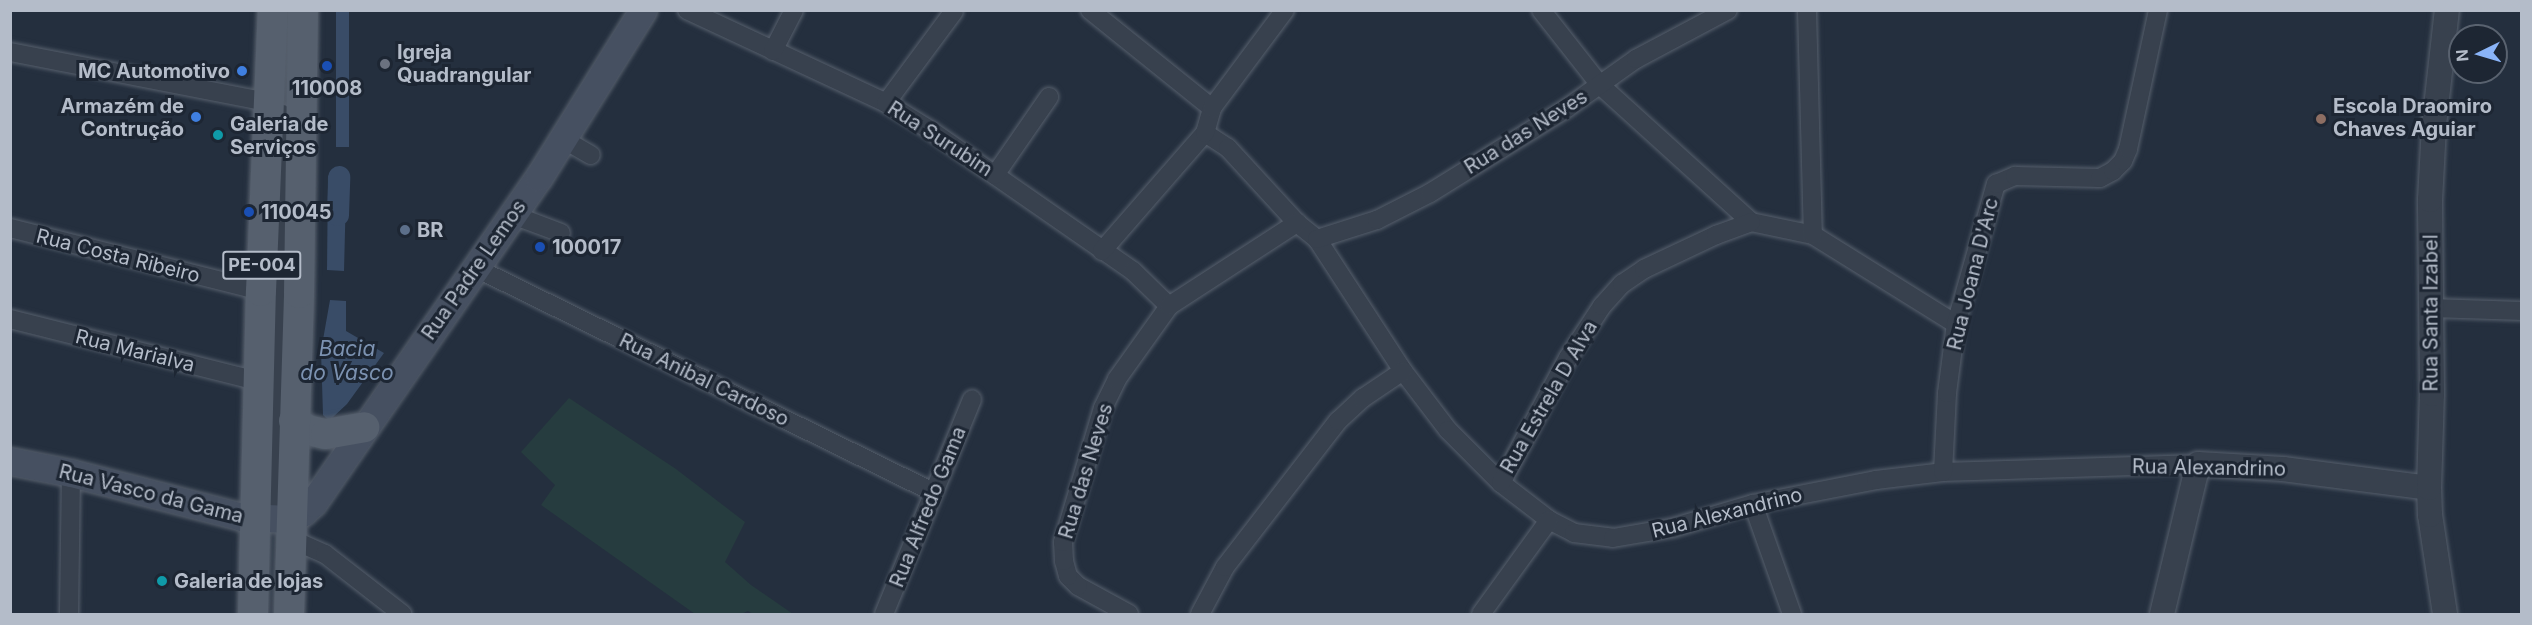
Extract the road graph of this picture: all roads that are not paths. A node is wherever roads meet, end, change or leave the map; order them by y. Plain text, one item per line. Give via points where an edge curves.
1 (273, 10) edge
2 (286, 10) edge
3 (291, 10) edge
4 (303, 10) edge
5 (643, 10) edge
6 (687, 10) edge
7 (795, 10) edge
8 (1090, 10) edge
9 (1285, 10) edge
10 (1541, 10) edge
11 (1728, 10) edge
12 (1807, 10) edge
13 (2158, 10) edge
14 (2447, 10) edge
15 (954, 11) edge
16 (772, 51) junction
17 (10, 52) edge
18 (1600, 85) junction
19 (1049, 96) dead end
20 (268, 102) junction
21 (886, 103) junction
22 (1212, 108) junction
23 (1205, 133) junction
24 (563, 140) junction
25 (591, 155) dead end
26 (995, 175) junction
27 (513, 215) junction
28 (1751, 222) junction
29 (1297, 223) junction
30 (10, 228) edge
31 (561, 234) dead end
32 (1813, 235) junction
33 (1317, 239) junction
34 (1102, 251) junction
35 (476, 268) junction
36 (261, 291) junction
37 (1169, 306) junction
38 (2432, 308) junction
39 (2522, 311) edge
40 (10, 319) edge
41 (1956, 324) junction
42 (1403, 371) junction
43 (261, 382) junction
44 (972, 399) dead end
45 (294, 422) junction
46 (364, 427) junction
47 (10, 461) edge
48 (2198, 464) junction
49 (1943, 472) junction
50 (70, 473) junction
51 (1501, 483) junction
52 (2429, 488) junction
53 (933, 492) junction
54 (1753, 504) junction
55 (257, 519) junction
56 (1549, 520) junction
57 (291, 529) junction
58 (69, 615) edge
59 (253, 615) edge
60 (289, 615) edge
61 (402, 615) edge
62 (884, 615) edge
63 (1129, 615) edge
64 (1200, 615) edge
65 (1481, 615) edge
66 (1792, 615) edge
67 (2162, 615) edge
68 (2445, 615) edge

1 - 20 main road, PE-004
2 - 3 street via 275,514 281,513
4 - 45 main road, PE-004
5 - 24 main road, Rua Padre Lemos
6 - 16 street, Rua Surubim
7 - 16 street
8 - 22 street
9 - 22 street
10 - 18 street
11 - 18 street, Rua das Neves via 1636,59
12 - 32 street
13 - 41 street, Rua Joana D'Arc via 2123,161 2100,178 2015,176 1996,184
14 - 38 street, Rua Santa Izabel via 2430,200
15 - 21 street
16 - 21 street, Rua Surubim
17 - 20 street
18 - 28 street
18 - 33 street, Rua das Neves via 1430,193 1377,220
19 - 26 street
20 - 36 main road, PE-004
21 - 26 street, Rua Surubim
22 - 23 street
23 - 29 street, Rua Alexandrino via 1228,148
23 - 34 street
24 - 25 street
24 - 27 main road, Rua Padre Lemos
26 - 34 street, Rua Surubim
27 - 31 street
27 - 35 main road, Rua Padre Lemos
28 - 32 street
28 - 51 street, Rua Estrela D Alva via 1644,268 1622,284 1602,306 1568,358
29 - 33 street, Rua Alexandrino
29 - 37 street, Rua das Neves
30 - 36 street, Rua Costa Ribeiro
32 - 41 street
33 - 42 street, Rua Alexandrino
34 - 37 street, Rua Surubim via 1133,271
35 - 46 main road, Rua Padre Lemos
35 - 53 street, Rua Anibal Cardoso
36 - 43 main road, PE-004
37 - 63 street, Rua das Neves via 1117,379 1103,408 1063,542 1068,576 1077,586
38 - 39 street
38 - 52 street, Rua Santa Izabel
40 - 43 street, Rua Marialva
41 - 49 street, Rua Joana D'Arc
42 - 51 street, Rua Alexandrino via 1448,430
42 - 64 street via 1338,421 1225,567
43 - 55 main road, PE-004
44 - 53 street, Rua Alfredo Gama
45 - 46 main road via 326,434
45 - 57 main road, PE-004
46 - 57 main road, Rua Padre Lemos
47 - 50 main road, Rua Vasco da Gama
48 - 49 street, Rua Alexandrino
48 - 52 street, Rua Alexandrino via 2283,468
48 - 67 street
49 - 54 street, Rua Alexandrino via 1876,480
50 - 55 main road, Rua Vasco da Gama
50 - 58 street
51 - 56 street, Rua Alexandrino
52 - 68 street, Rua Santa Izabel
53 - 62 street, Rua Alfredo Gama
54 - 56 street, Rua Alexandrino via 1672,528 1613,538 1574,533
54 - 66 street
55 - 57 main road, Rua Vasco da Gama
55 - 59 main road, PE-004
56 - 65 street
57 - 60 main road, PE-004
57 - 61 street

